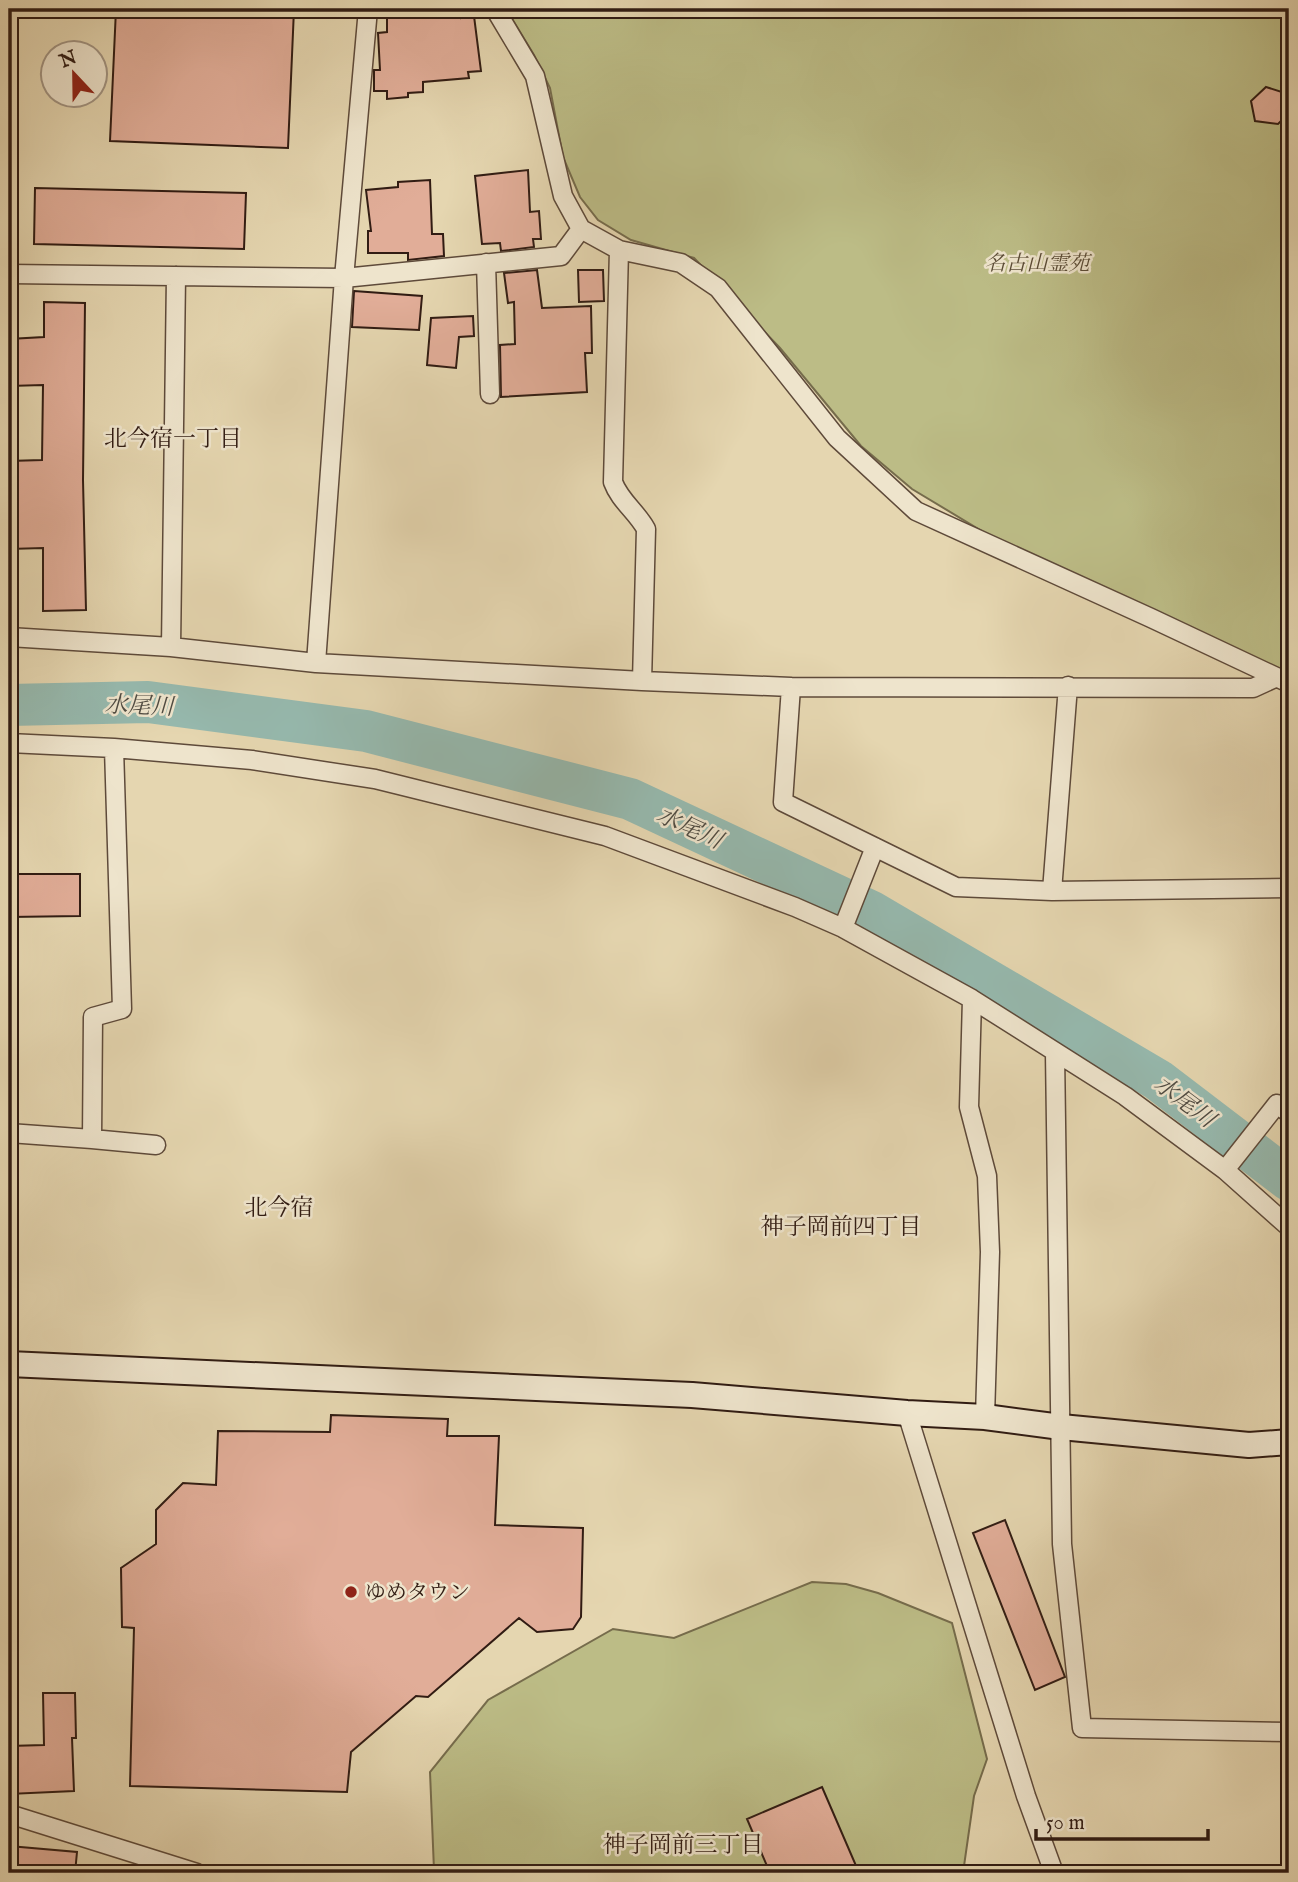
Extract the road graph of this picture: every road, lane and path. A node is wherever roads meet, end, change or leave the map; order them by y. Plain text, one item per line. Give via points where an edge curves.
1 (368, 9) edge
2 (495, 9) edge
3 (581, 229) junction
4 (619, 250) junction
5 (486, 263) junction
6 (9, 274) edge
7 (176, 276) junction
8 (344, 278) junction
9 (490, 394) dead end
10 (9, 637) edge
11 (171, 647) junction
12 (316, 663) junction
13 (1283, 680) edge
14 (642, 681) junction
15 (1068, 686) junction
16 (791, 687) junction
17 (9, 743) edge
18 (114, 748) junction
19 (876, 847) junction
20 (1289, 888) edge
21 (1052, 891) junction
22 (844, 928) junction
23 (972, 999) junction
24 (1055, 1053) junction
25 (1283, 1108) edge
26 (9, 1133) edge
27 (92, 1139) junction
28 (156, 1145) dead end
29 (1225, 1170) junction
30 (1289, 1227) edge
31 (9, 1364) edge
32 (907, 1413) junction
33 (985, 1417) junction
34 (1061, 1427) junction
35 (1289, 1442) edge
36 (1289, 1732) edge
37 (9, 1814) edge
38 (197, 1873) edge
39 (1054, 1873) edge

1 - 8 street
2 - 3 street via 535,76 563,196
3 - 4 street
3 - 5 street via 561,256
4 - 13 street via 681,263 718,288 837,438 916,512
4 - 14 street via 613,482 619,497 638,514 646,529
5 - 8 street
5 - 9 street
6 - 7 street
7 - 8 street
7 - 11 street
8 - 12 street
10 - 11 street
11 - 12 street
12 - 14 street
13 - 15 street via 1253,688
14 - 16 street
15 - 16 street
15 - 21 street
16 - 19 street via 783,802
17 - 18 street
18 - 22 street via 252,760 387,782 605,836
18 - 27 street via 122,1009 93,1017
19 - 21 street via 956,887
19 - 22 street
20 - 21 street
22 - 23 street
23 - 24 street
23 - 33 street via 969,1107 987,1176 990,1252
24 - 29 street via 1125,1096
24 - 34 street
25 - 29 street
26 - 27 street
27 - 28 street
29 - 30 street
31 - 32 street via 692,1395
32 - 33 street
32 - 39 street
33 - 34 street
34 - 35 street via 1249,1445
34 - 36 street via 1062,1544 1082,1728
37 - 38 street

